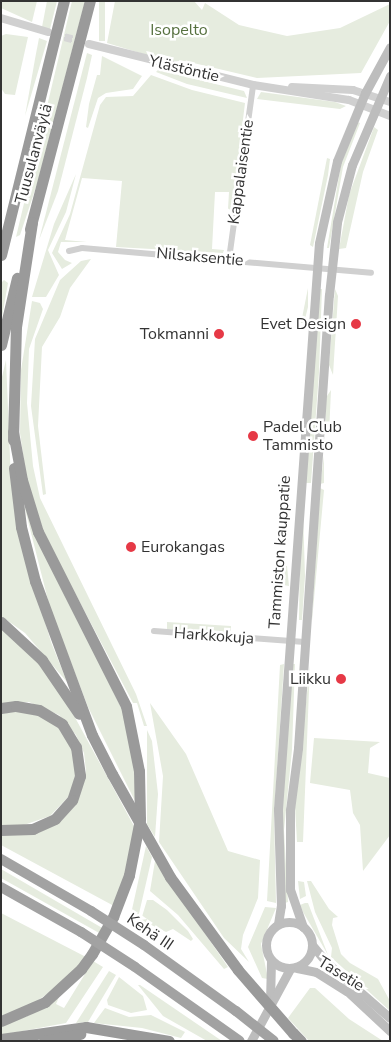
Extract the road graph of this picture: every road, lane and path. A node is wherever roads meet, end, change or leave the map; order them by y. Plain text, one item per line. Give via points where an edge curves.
1 (64, 1) edge
2 (90, 1) edge
3 (1, 18) edge
4 (48, 32) tunnel mouth
5 (89, 44) tunnel mouth
6 (390, 47) edge
7 (390, 76) edge
8 (253, 85) junction
9 (280, 87) junction
10 (365, 93) junction
11 (380, 98) junction
12 (390, 102) edge
13 (360, 104) junction
14 (375, 110) junction
15 (390, 116) edge
16 (9, 218) junction
17 (32, 222) junction
18 (1, 239) edge
19 (69, 251) dead end
20 (1, 255) edge
21 (229, 259) junction
22 (316, 267) junction
23 (332, 268) junction
24 (371, 273) dead end
25 (1, 345) edge
26 (13, 432) junction
27 (1, 622) edge
28 (154, 632) dead end
29 (289, 641) junction
30 (305, 642) junction
31 (1, 708) edge
32 (92, 734) junction
33 (1, 830) edge
34 (1, 859) edge
35 (1, 887) edge
36 (278, 924) junction
37 (304, 927) junction
38 (312, 945) junction
39 (270, 960) junction
40 (293, 968) junction
41 (270, 1008) junction
42 (390, 1018) edge
43 (1, 1021) edge
44 (117, 1031) junction
45 (390, 1031) edge
46 (297, 1037) edge
47 (2, 1039) edge
48 (44, 1041) edge
49 (169, 1041) edge
50 (240, 1041) edge
51 (251, 1041) edge
52 (274, 1041) edge

1 - 16 highway, Tuusulanväylä
2 - 17 highway, Tuusulanväylä
3 - 4 street
5 - 8 street, Ylästöntie
6 - 10 main road, Tammiston kauppatie
7 - 11 main road, Tammiston kauppatie
8 - 9 street, Ylästöntie
8 - 21 street, Kappalaisentie
9 - 10 street, Ylästöntie via 309,86
9 - 13 street, Ylästöntie
10 - 11 street, Ylästöntie
10 - 13 main road, Tammiston kauppatie
11 - 12 street, Ylästöntie
11 - 14 main road, Tammiston kauppatie
13 - 14 street, Ylästöntie
13 - 22 main road, Tammiston kauppatie via 329,185
14 - 15 street, Ylästöntie
14 - 23 main road, Tammiston kauppatie via 349,173 337,222
16 - 18 highway
16 - 20 highway, Tuusulanväylä
17 - 25 highway, Tuusulanväylä
17 - 26 highway via 16,327
19 - 21 street, Nilsaksentie via 82,248
21 - 22 street, Nilsaksentie
22 - 23 street, Nilsaksentie
22 - 29 main road, Tammiston kauppatie
23 - 24 street, Nilsaksentie
23 - 30 main road, Tammiston kauppatie
26 - 32 highway via 14,481 33,572
26 - 43 highway via 24,488 38,532 114,676 126,706 140,771 140,819 129,875 113,917 92,954 81,969 45,1002
27 - 32 highway via 42,660
28 - 29 street, Harkkokuja
29 - 30 street, Harkkokuja
29 - 36 main road, Tammiston kauppatie via 278,809 281,906
30 - 37 main road, Tammiston kauppatie via 290,810 288,872 294,904
31 - 33 highway via 16,706 39,710 62,724 76,747 80,776 72,800 56,819 33,829
32 - 46 highway, bridge via 170,877 238,970
34 - 52 highway, Kehä III, bridge via 144,944
35 - 50 highway, bridge via 81,932
36 - 37 main road via 290,922
36 - 39 main road via 266,941
37 - 38 main road
38 - 40 main road via 308,958
38 - 42 main road, Tasetie via 328,964
39 - 40 main road via 282,968
39 - 41 main road
40 - 41 main road
40 - 45 main road, Tasetie via 316,972 347,991
41 - 51 main road
44 - 47 highway via 69,1028
44 - 48 highway
44 - 49 highway

